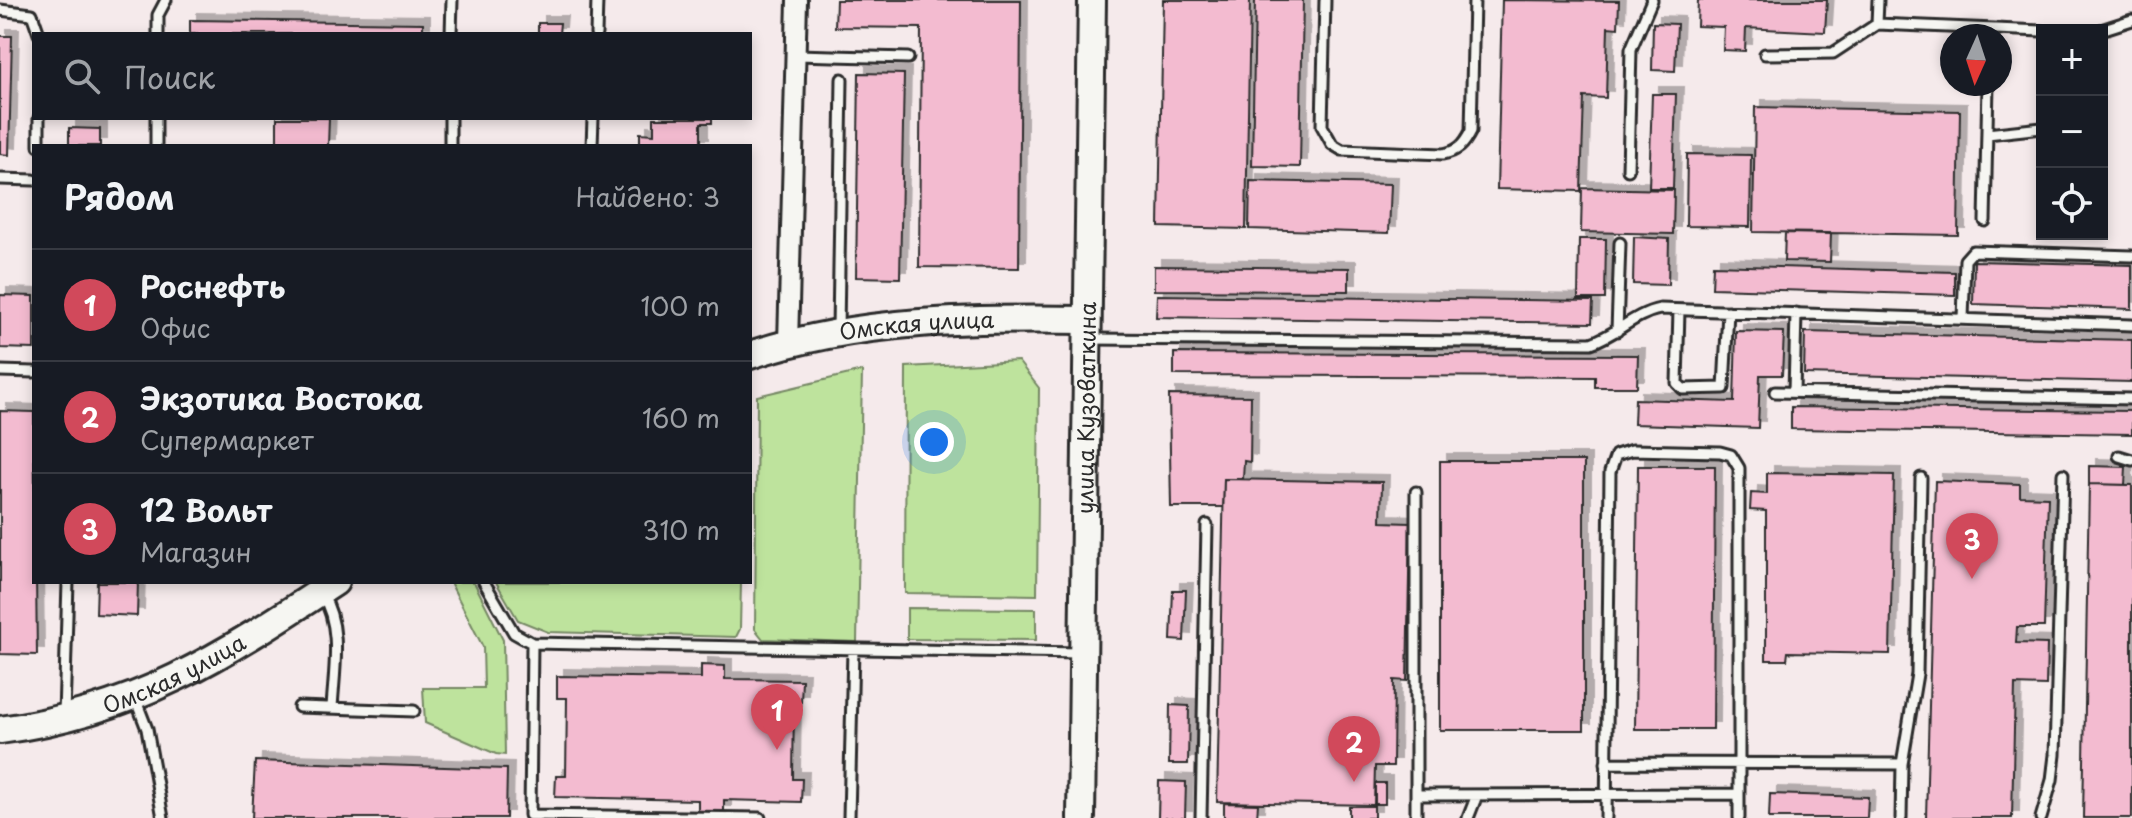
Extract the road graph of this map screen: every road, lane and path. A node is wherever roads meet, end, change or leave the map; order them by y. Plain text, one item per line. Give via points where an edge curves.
1 (166, 0) edge
2 (452, 0) edge
3 (597, 0) edge
4 (797, 0) edge
5 (1092, 0) edge
6 (1325, 0) edge
7 (1474, 0) edge
8 (1652, 0) edge
9 (1878, 0) edge
10 (0, 10) edge
11 (2132, 20) edge
12 (1877, 24) junction
13 (1940, 28) edge
14 (2108, 28) edge
15 (2036, 31) edge
16 (38, 32) edge
17 (158, 32) edge
18 (451, 32) edge
19 (596, 32) edge
20 (2012, 32) edge
21 (1765, 54) dead end
22 (796, 55) junction
23 (908, 58) dead end
24 (842, 79) dead end
25 (1988, 96) edge
26 (39, 120) edge
27 (156, 120) edge
28 (450, 120) edge
29 (593, 120) edge
30 (2036, 129) edge
31 (1987, 134) junction
32 (39, 144) edge
33 (156, 144) edge
34 (450, 144) edge
35 (592, 144) edge
36 (1628, 170) dead end
37 (0, 179) edge
38 (32, 180) edge
39 (1985, 221) dead end
40 (1620, 243) dead end
41 (2132, 256) edge
42 (1679, 310) junction
43 (1728, 311) junction
44 (1796, 313) junction
45 (1963, 319) junction
46 (2132, 325) edge
47 (1087, 329) junction
48 (1617, 331) junction
49 (837, 334) junction
50 (788, 344) junction
51 (752, 354) edge
52 (0, 371) edge
53 (32, 372) edge
54 (1775, 392) dead end
55 (1794, 392) junction
56 (2132, 399) edge
57 (2119, 456) dead end
58 (2132, 460) edge
59 (2063, 474) dead end
60 (1921, 478) dead end
61 (1416, 492) dead end
62 (1207, 525) dead end
63 (68, 584) edge
64 (485, 584) edge
65 (328, 587) edge
66 (532, 643) junction
67 (853, 649) junction
68 (1083, 654) junction
69 (135, 698) junction
70 (299, 707) dead end
71 (332, 708) junction
72 (414, 711) dead end
73 (64, 719) junction
74 (0, 730) edge
75 (1606, 763) junction
76 (1739, 763) junction
77 (1902, 764) junction
78 (1606, 794) junction
79 (1739, 794) junction
80 (1416, 795) junction
81 (1477, 795) junction
82 (530, 816) edge
83 (163, 818) edge
84 (760, 818) edge
85 (849, 818) edge
86 (1081, 818) edge
87 (1201, 818) edge
88 (1416, 818) edge
89 (1468, 818) edge
90 (1606, 818) edge
91 (1739, 818) edge
92 (1901, 818) edge
93 (2041, 818) edge

1 - 17 lane
2 - 18 lane
3 - 19 lane
4 - 22 street
5 - 47 main road, улица Кузоваткина
6 - 7 lane via 1325,136 1342,150 1443,154 1465,144 1471,131
8 - 36 lane via 1631,49
9 - 12 lane
10 - 16 lane via 32,14
11 - 14 lane
12 - 13 lane
12 - 21 lane via 1833,53
15 - 20 lane
22 - 23 lane
22 - 50 street
24 - 49 lane
25 - 31 lane
26 - 32 lane
27 - 33 lane
28 - 34 lane
29 - 35 lane
30 - 31 lane
31 - 39 lane
37 - 38 lane
40 - 48 lane
41 - 45 lane via 1973,251 1965,260
42 - 43 lane
42 - 43 lane via 1677,383 1683,389 1724,388
42 - 48 lane via 1644,312
43 - 44 lane
44 - 45 lane
44 - 55 lane
45 - 46 lane
47 - 48 lane via 1591,343
47 - 49 main road, Омская улица via 966,320
47 - 68 main road, улица Кузоваткина
49 - 50 main road, Омская улица
50 - 51 main road, Омская улица
52 - 53 lane
54 - 55 lane
55 - 56 lane
57 - 58 lane
59 - 93 lane via 2055,755
60 - 77 lane via 1917,674
61 - 80 lane
62 - 87 lane
63 - 73 lane
64 - 66 lane via 514,633
65 - 69 main road, Омская улица via 231,650
65 - 71 lane via 335,642
66 - 67 lane
66 - 82 lane
67 - 68 lane
67 - 85 lane
68 - 86 main road, улица Кузоваткина
69 - 73 main road, Омская улица
69 - 83 lane via 147,729
70 - 71 lane
71 - 72 lane
73 - 74 main road, Омская улица
75 - 76 lane
75 - 76 lane via 1610,472 1616,455 1632,450 1720,452 1731,455 1739,468
75 - 78 lane
76 - 77 lane
76 - 79 lane
77 - 92 lane
78 - 79 lane
78 - 81 lane
78 - 90 lane
79 - 91 lane
80 - 81 lane
80 - 88 lane
81 - 89 lane
82 - 84 lane

